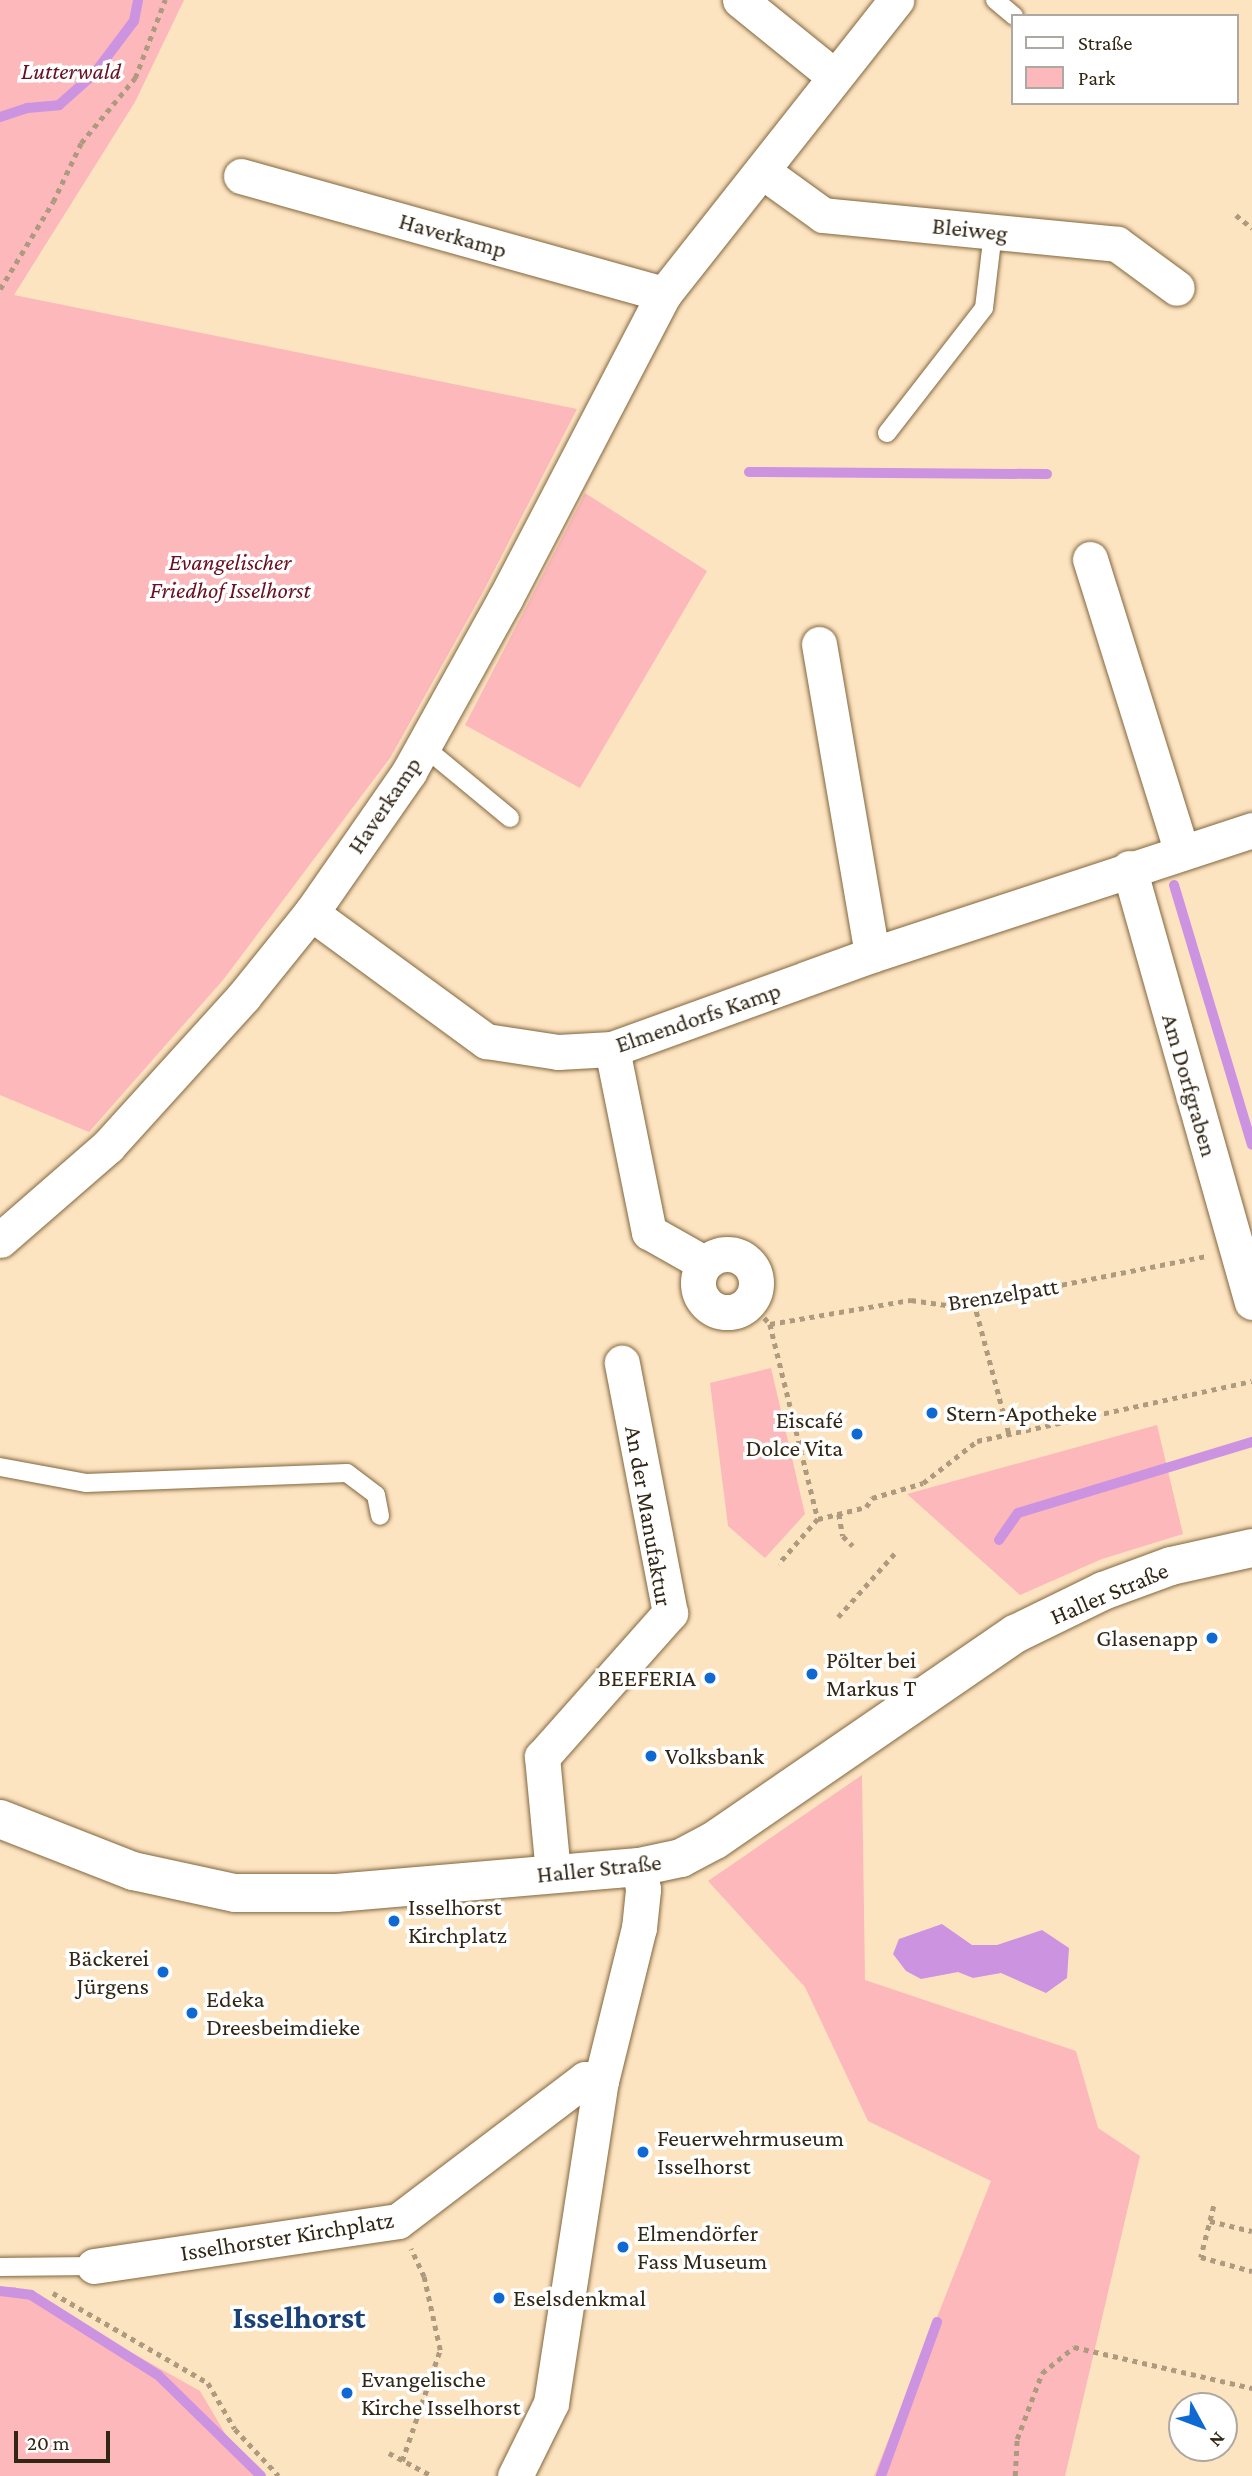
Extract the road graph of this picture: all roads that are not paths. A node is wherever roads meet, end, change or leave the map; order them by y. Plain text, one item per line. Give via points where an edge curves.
1 (740, 0) edge
2 (896, 0) edge
3 (995, 0) edge
4 (1012, 14) edge
5 (834, 76) junction
6 (762, 171) junction
7 (241, 176) dead end
8 (993, 232) junction
9 (1177, 288) dead end
10 (664, 294) junction
11 (887, 433) dead end
12 (1090, 559) dead end
13 (820, 644) dead end
14 (423, 746) junction
15 (510, 818) dead end
16 (1252, 830) edge
17 (1182, 852) junction
18 (1129, 868) junction
19 (311, 913) junction
20 (872, 955) junction
21 (612, 1049) junction
22 (0, 1240) edge
23 (1252, 1302) edge
24 (760, 1313) road end
25 (622, 1363) dead end
26 (0, 1467) edge
27 (380, 1516) dead end
28 (1252, 1548) edge
29 (1, 1823) edge
30 (639, 1867) junction
31 (552, 1873) junction
32 (601, 2081) junction
33 (94, 2266) joint
34 (0, 2267) edge
35 (515, 2476) edge

1 - 5 street
2 - 5 street, Haverkamp
3 - 4 lane
5 - 6 street, Haverkamp
6 - 8 street, Bleiweg via 823,215
6 - 10 street, Haverkamp
7 - 10 street, Haverkamp
8 - 9 street, Bleiweg via 1117,244
8 - 11 lane via 984,308
10 - 14 street, Haverkamp
12 - 17 street
13 - 20 street
14 - 15 lane
14 - 19 street, Haverkamp
16 - 17 street, Elmendorfs Kamp
17 - 18 street, Elmendorfs Kamp
18 - 20 street, Elmendorfs Kamp
18 - 23 street, Am Dorfgraben
19 - 21 street, Elmendorfs Kamp via 486,1041 558,1052
19 - 22 street, Haverkamp via 244,996 108,1146
20 - 21 street, Elmendorfs Kamp
21 - 24 street via 649,1232 704,1264 697,1286 708,1307 730,1314
25 - 31 street, An der Manufaktur via 670,1613 542,1757
26 - 27 lane via 86,1483 347,1473 376,1495
28 - 30 street, Haller Straße via 1171,1566 1103,1591 1015,1634 715,1840 681,1858
29 - 31 street, Haller Straße via 134,1871 235,1893 336,1894
30 - 31 street, Haller Straße
30 - 32 street via 643,1889 639,1928
32 - 33 street, Isselhorster Kirchplatz via 585,2079 398,2221
32 - 35 street via 551,2403
33 - 34 lane

